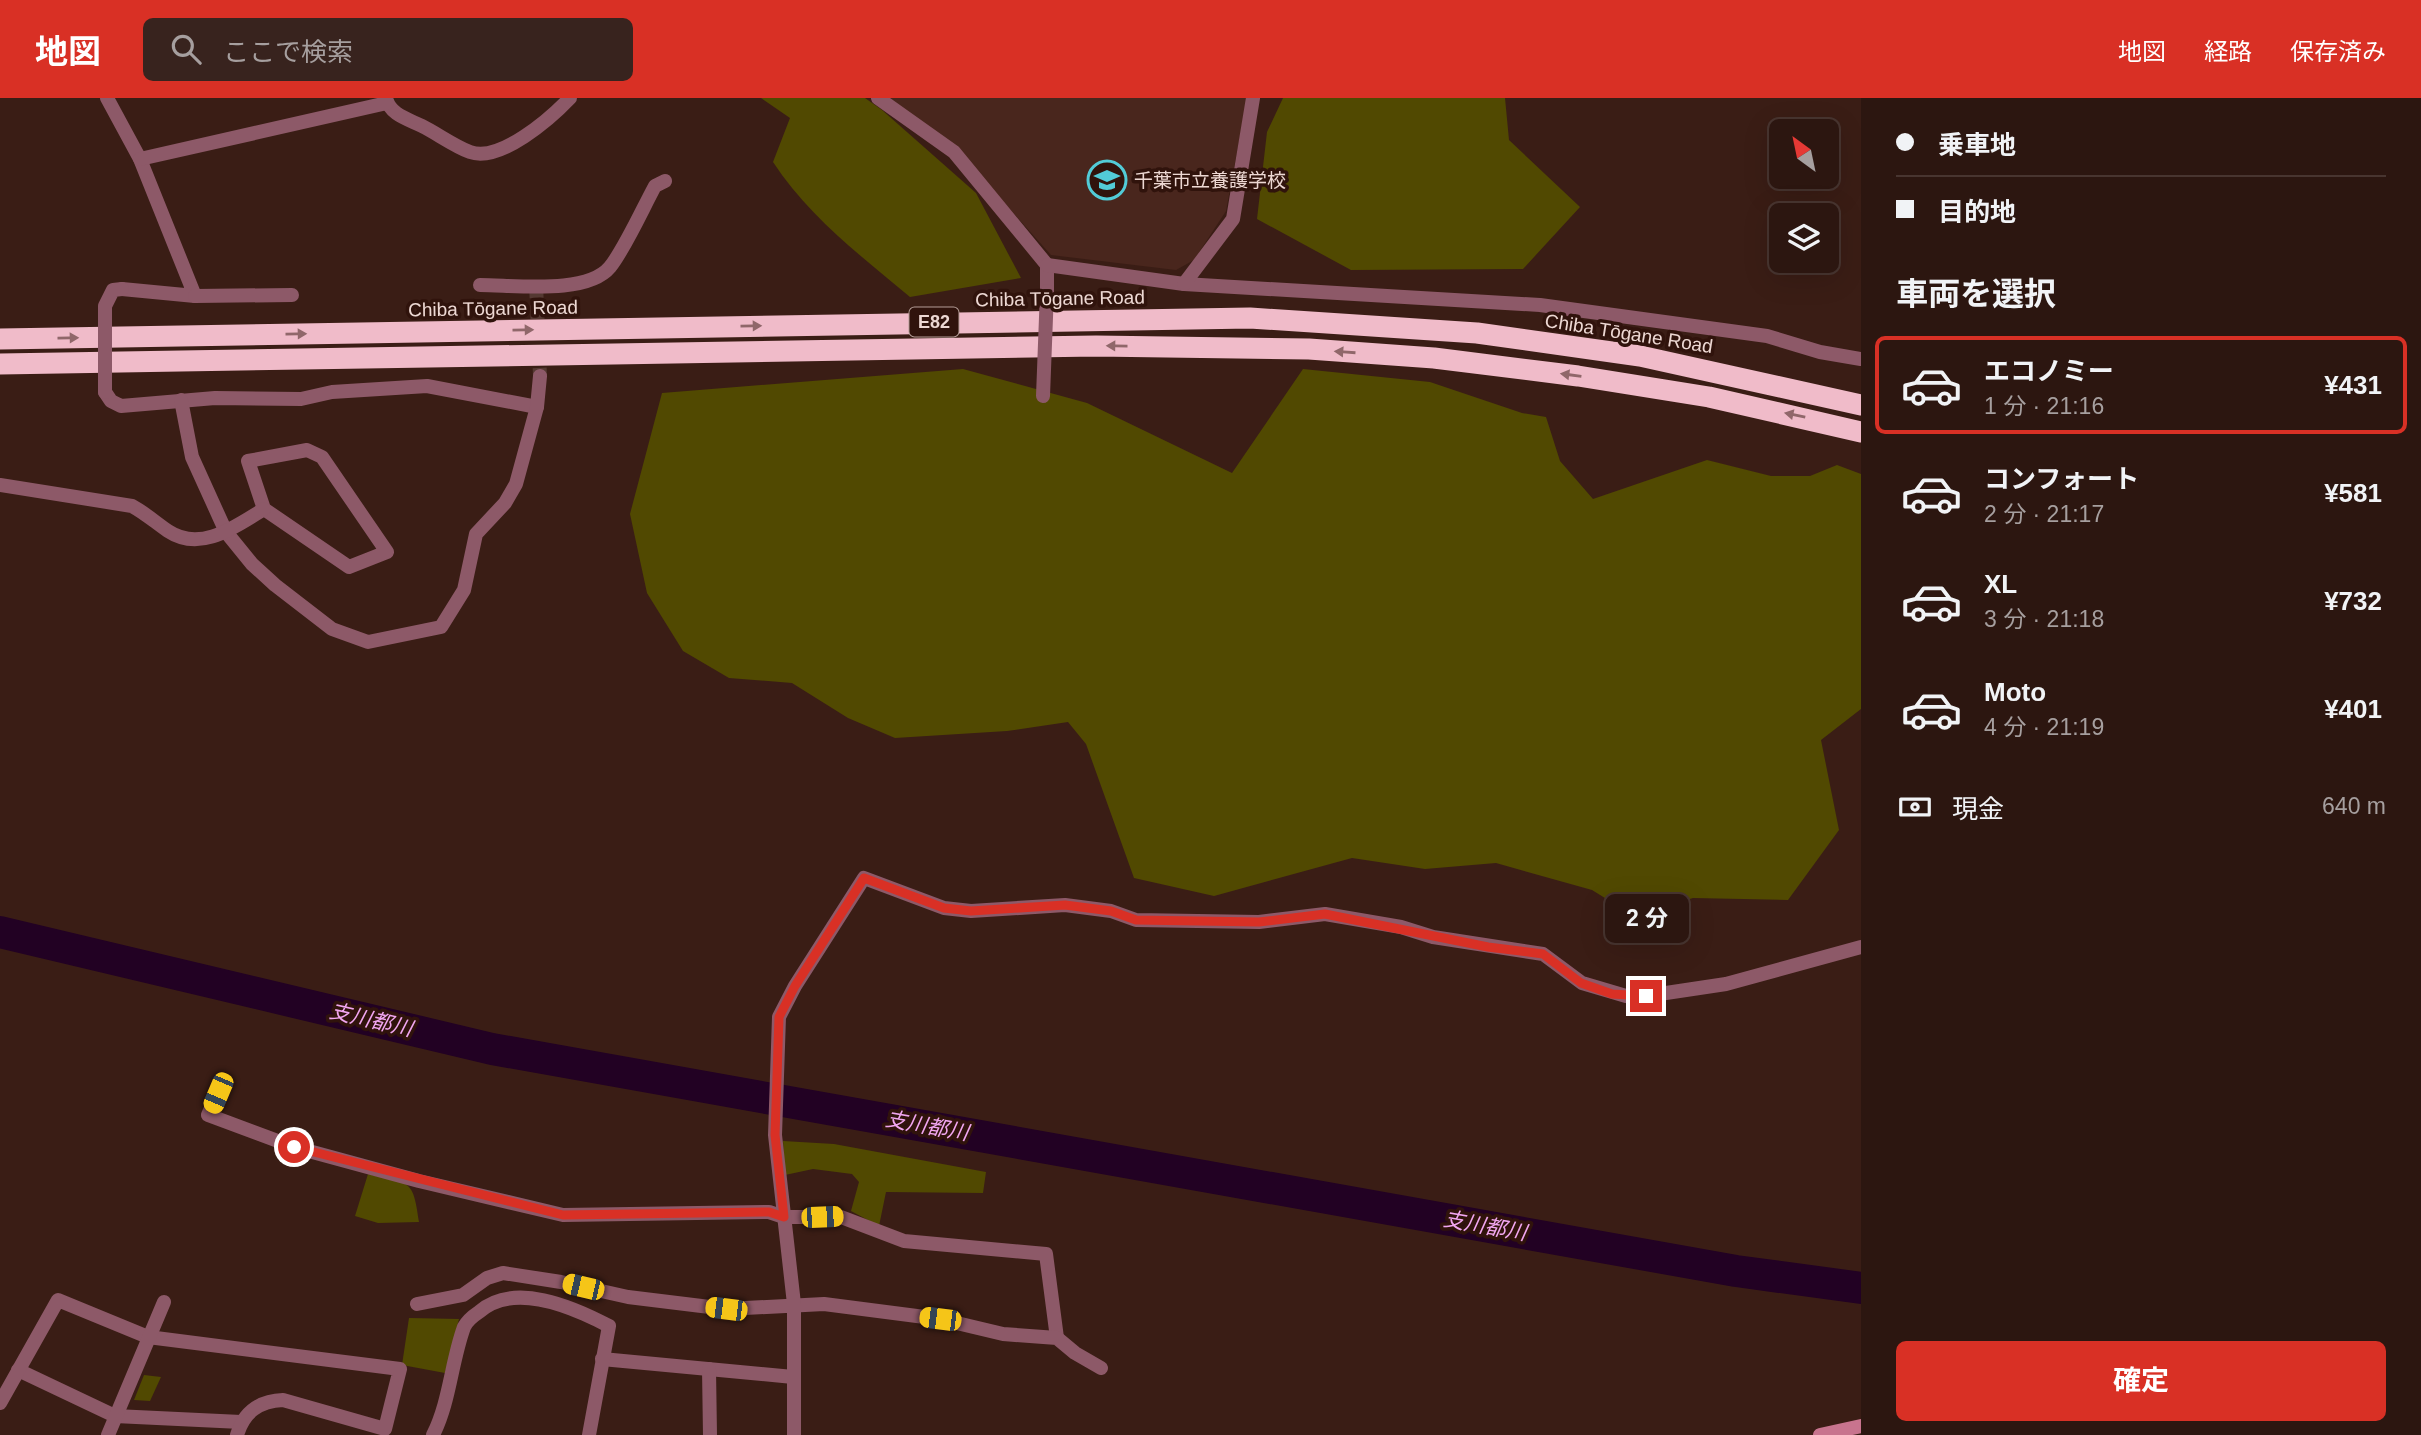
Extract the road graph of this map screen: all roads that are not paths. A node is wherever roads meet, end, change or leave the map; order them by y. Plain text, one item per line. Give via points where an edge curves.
1 (107, 98) edge
2 (570, 98) edge
3 (878, 98) edge
4 (1253, 98) edge
5 (387, 101) edge
6 (140, 159) junction
7 (665, 181) dead end
8 (1047, 265) junction
9 (1184, 284) junction
10 (480, 285) dead end
11 (292, 295) dead end
12 (195, 296) junction
13 (0, 339) edge
14 (1861, 359) edge
15 (0, 364) edge
16 (540, 376) tunnel mouth
17 (1042, 396) dead end
18 (181, 400) junction
19 (1861, 405) edge
20 (537, 407) junction
21 (1861, 432) edge
22 (0, 485) edge
23 (264, 509) junction
24 (226, 532) junction
25 (1861, 947) edge
26 (218, 1093) dead end
27 (784, 1217) junction
28 (164, 1302) dead end
29 (417, 1304) dead end
30 (794, 1304) junction
31 (148, 1337) junction
32 (1057, 1338) junction
33 (602, 1359) junction
34 (1101, 1368) dead end
35 (709, 1369) junction
36 (18, 1370) junction
37 (793, 1377) junction
38 (0, 1403) edge
39 (115, 1416) junction
40 (1861, 1426) edge
41 (239, 1428) edge
42 (108, 1435) edge
43 (433, 1435) edge
44 (589, 1435) edge
45 (710, 1435) edge
46 (794, 1435) edge
47 (1819, 1435) edge

1 - 6 street
2 - 5 street via 554,115 503,149 485,154 470,152 394,113
3 - 8 street via 954,152
4 - 9 street via 1233,219
5 - 6 street
6 - 12 street
7 - 10 street via 654,187 611,267 598,278 581,285
8 - 9 street
8 - 17 street, bridge
9 - 14 street via 1540,305 1767,336
11 - 12 street
12 - 18 street, bridge via 122,289 113,290 105,306 105,392 111,401 121,406
13 -> 19 highway, Chiba Tōgane Road / E82 via 1250,318 1464,332 1604,350 1715,370
21 -> 15 highway, E82 via 1709,397 1578,376 1434,358 1309,349 1096,346
16 - 20 street
18 - 20 street via 301,399 332,391 428,386
18 - 24 street via 185,437
20 - 24 street via 516,484 476,534 464,590 441,627 368,642 332,629 252,564
22 - 24 street via 132,506 185,538 202,540
23 - 23 street via 349,567 387,552 322,457 307,450 248,461
23 - 24 street
25 - 27 street via 1726,984 1626,996 1581,983 1543,954 1325,914 1259,922 1136,920 1111,911 1065,905 971,911 944,908 864,878 779,1017 775,1135
26 - 27 street via 208,1115 249,1131 407,1178 563,1215 769,1212
27 - 30 street
27 - 32 street via 841,1217 904,1241 1046,1254
28 - 31 street
29 - 30 street via 463,1295 503,1273 628,1297 726,1309
30 - 32 street via 824,1304 940,1319 1003,1334
30 - 37 street
31 - 36 street via 58,1300
31 - 39 street
31 - 41 street via 400,1369 385,1429 283,1400 261,1403
32 - 34 street
33 - 35 street
33 - 43 street via 609,1326 577,1309 514,1296 488,1304 465,1324 443,1414
33 - 44 street
35 - 37 street
35 - 45 street
36 - 38 street
36 - 39 street
37 - 46 street
39 - 41 street
39 - 42 street
40 - 47 street

